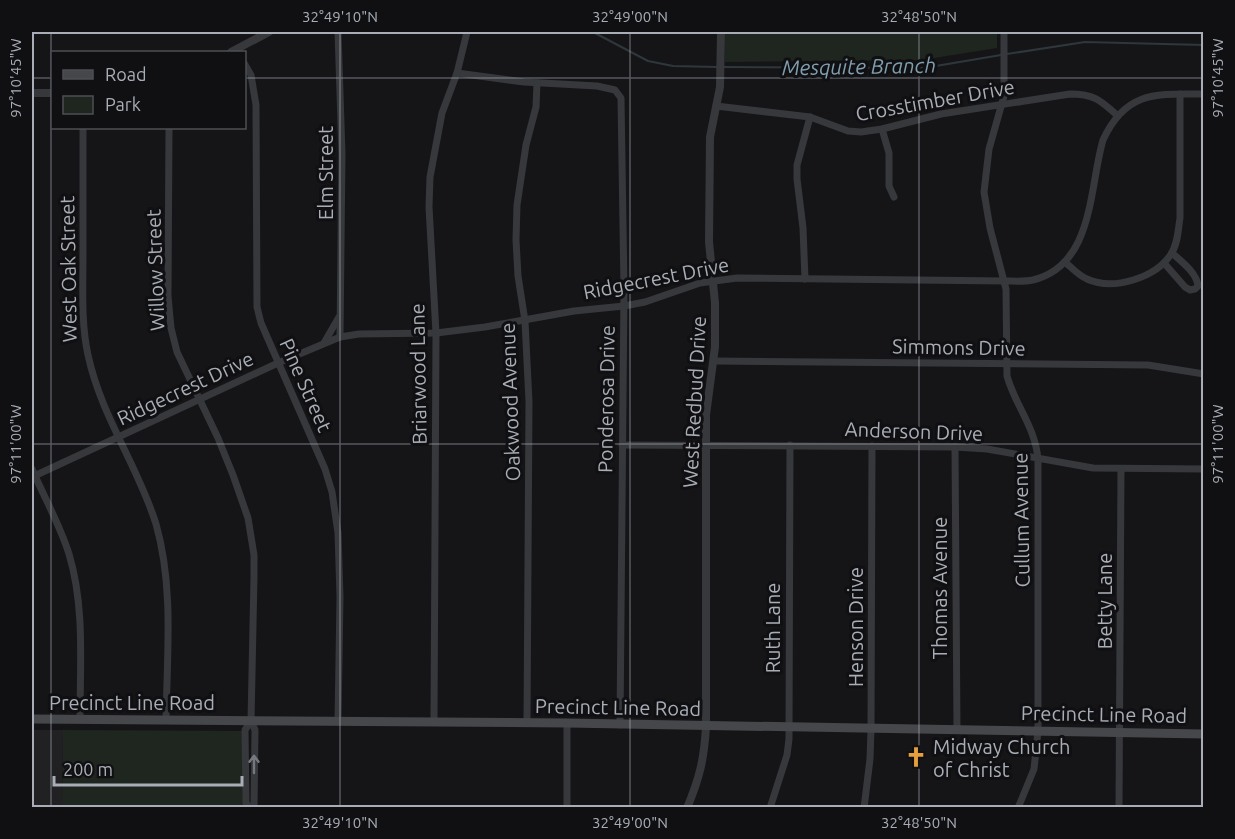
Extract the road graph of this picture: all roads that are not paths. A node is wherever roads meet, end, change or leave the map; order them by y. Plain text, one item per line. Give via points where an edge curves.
1 (269, 32) edge
2 (338, 32) edge
3 (467, 32) edge
4 (721, 32) edge
5 (1004, 32) edge
6 (235, 51) edge
7 (246, 66) edge
8 (457, 73) junction
9 (537, 83) junction
10 (32, 93) edge
11 (51, 93) edge
12 (1180, 94) junction
13 (1203, 94) edge
14 (1002, 105) junction
15 (716, 106) junction
16 (1118, 116) junction
17 (810, 117) junction
18 (83, 129) edge
19 (169, 129) edge
20 (882, 129) junction
21 (894, 197) dead end
22 (1172, 253) junction
23 (1065, 262) junction
24 (1164, 263) junction
25 (805, 279) junction
26 (712, 280) junction
27 (1005, 281) junction
28 (624, 306) junction
29 (340, 315) junction
30 (525, 321) junction
31 (436, 333) junction
32 (340, 337) junction
33 (324, 343) junction
34 (714, 361) junction
35 (278, 363) junction
36 (1007, 364) junction
37 (1203, 374) edge
38 (200, 400) junction
39 (118, 438) junction
40 (706, 444) junction
41 (622, 445) junction
42 (790, 445) junction
43 (872, 446) junction
44 (955, 447) junction
45 (1038, 460) junction
46 (1121, 469) junction
47 (1203, 469) edge
48 (32, 474) edge
49 (32, 719) edge
50 (80, 719) junction
51 (166, 720) junction
52 (251, 721) junction
53 (338, 721) junction
54 (434, 722) junction
55 (527, 723) junction
56 (567, 723) junction
57 (620, 725) junction
58 (706, 727) junction
59 (789, 728) junction
60 (871, 729) junction
61 (957, 729) junction
62 (1038, 731) junction
63 (1120, 733) junction
64 (1203, 734) edge
65 (252, 807) edge
66 (567, 807) edge
67 (687, 807) edge
68 (770, 807) edge
69 (864, 807) edge
70 (1018, 807) edge
71 (1119, 807) edge

1 - 6 street
2 - 29 street, Elm Street via 342,154
3 - 8 street, Briarwood Lane
4 - 15 street, West Redbud Drive
5 - 14 street, Cullum Avenue
7 - 35 street, Pine Street via 256,105 257,307
8 - 9 street, Ponderosa Drive
8 - 31 street, Briarwood Lane via 442,112 430,177
9 - 28 street, Ponderosa Drive via 597,86 615,90 621,98
9 - 30 street, Oakwood Avenue via 517,205 518,276
10 - 11 street
12 - 13 street, Ridgecrest Drive
12 - 16 street, Ridgecrest Drive via 1148,96
12 - 22 street via 1180,218
14 - 16 street, Crosstimber Drive via 1082,94 1099,99
14 - 20 street, Crosstimber Drive via 941,114
14 - 27 street, Cullum Avenue via 989,149 984,192
15 - 17 street, Crosstimber Drive
15 - 26 street, West Redbud Drive via 710,137
16 - 23 street, Ridgecrest Drive via 1103,140 1084,228
17 - 20 street, Crosstimber Drive via 848,131
17 - 25 street via 797,179
18 - 39 street, West Oak Street via 85,338 94,379
19 - 38 street, Willow Street via 169,310 177,352
20 - 21 street via 889,153 889,186
22 - 24 street
22 - 24 street via 1198,280 1198,286 1190,290
23 - 24 street via 1088,280 1102,283 1136,279
23 - 27 street, Ridgecrest Drive via 1033,280
25 - 26 street, Ridgecrest Drive
25 - 27 street, Ridgecrest Drive
26 - 28 street, Ridgecrest Drive
26 - 34 street, West Redbud Drive
27 - 36 street, Cullum Avenue
28 - 30 street, Ridgecrest Drive
28 - 41 street, Ponderosa Drive
29 - 32 street, Elm Street
29 - 33 street, Elm Street
30 - 31 street, Ridgecrest Drive
30 - 55 street, Oakwood Avenue via 529,425
31 - 32 street, Ridgecrest Drive
31 - 54 street, Briarwood Lane
32 - 33 street, Ridgecrest Drive
33 - 35 street, Ridgecrest Drive
34 - 36 street, Simmons Drive
34 - 40 street, West Redbud Drive
35 - 38 street, Ridgecrest Drive
35 - 53 street, Pine Street via 325,469 335,509 340,597
36 - 37 street, Simmons Drive via 1148,365
36 - 45 street, Cullum Avenue via 1010,386 1035,439
38 - 39 street, Ridgecrest Drive
38 - 52 street, Willow Street via 248,518 254,577
39 - 48 street, Ridgecrest Drive
39 - 51 street, West Oak Street via 151,511 162,552 167,607
40 - 41 street, Anderson Drive
40 - 42 street, Anderson Drive
40 - 58 street, West Redbud Drive
41 - 57 street, Ponderosa Drive
42 - 43 street, Anderson Drive
42 - 59 street, Ruth Lane
43 - 44 street, Anderson Drive
43 - 60 street, Henson Drive
44 - 45 street, Anderson Drive
44 - 61 street, Thomas Avenue
45 - 46 street, Anderson Drive
45 - 62 street, Cullum Avenue
46 - 47 street, Anderson Drive
46 - 63 street, Betty Lane
48 - 50 street via 68,552 77,590 81,628
49 - 50 main road, Precinct Line Road
50 - 51 main road, Precinct Line Road
51 - 52 main road, Precinct Line Road
52 - 53 main road, Precinct Line Road
52 - 65 street, Willow Street via 255,730
53 - 54 main road, Precinct Line Road
54 - 55 main road, Precinct Line Road
55 - 56 main road, Precinct Line Road
56 - 57 main road, Precinct Line Road
56 - 66 street
57 - 58 main road, Precinct Line Road
58 - 59 main road, Precinct Line Road
58 - 67 street, West Redbud Drive via 701,772
59 - 60 main road, Precinct Line Road
59 - 68 street, Ruth Lane via 788,755
60 - 61 main road, Precinct Line Road
60 - 69 street, Henson Drive
61 - 62 main road, Precinct Line Road
62 - 63 main road, Precinct Line Road
62 - 70 street, Cullum Avenue via 1034,769
63 - 64 main road, Precinct Line Road
63 - 71 street, Betty Lane

